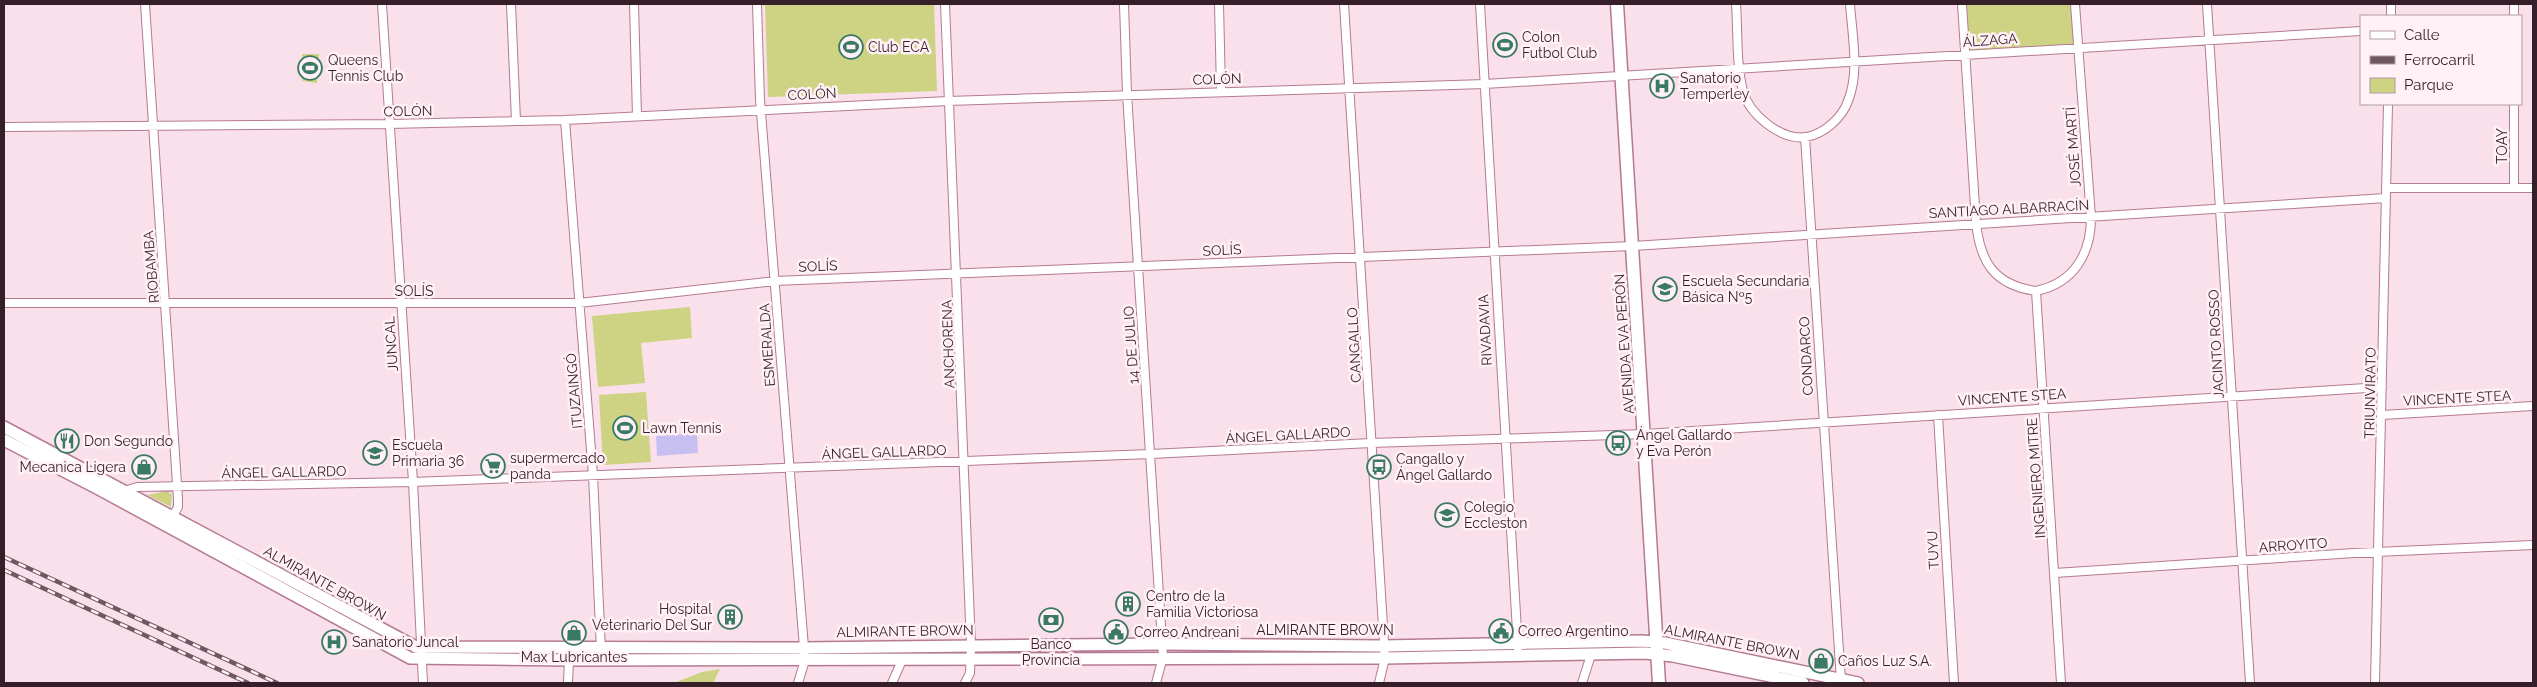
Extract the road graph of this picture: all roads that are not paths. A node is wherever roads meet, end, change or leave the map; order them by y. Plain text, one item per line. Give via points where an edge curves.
1 (145, 4) edge
2 (382, 4) edge
3 (512, 4) edge
4 (634, 4) edge
5 (757, 4) edge
6 (945, 4) edge
7 (1124, 4) edge
8 (1219, 4) edge
9 (1344, 4) edge
10 (1480, 4) edge
11 (1617, 4) edge
12 (1736, 4) edge
13 (1850, 4) edge
14 (1962, 4) edge
15 (2075, 4) edge
16 (2207, 4) edge
17 (2360, 31) edge
18 (2210, 40) junction
19 (2077, 47) junction
20 (1965, 54) junction
21 (1854, 60) junction
22 (1740, 68) junction
23 (1622, 76) junction
24 (1485, 84) junction
25 (1350, 88) junction
26 (1221, 91) junction
27 (1127, 94) junction
28 (948, 101) junction
29 (2388, 105) edge
30 (2514, 105) edge
31 (761, 109) junction
32 (637, 116) junction
33 (565, 120) junction
34 (516, 121) junction
35 (389, 124) junction
36 (152, 125) junction
37 (4, 127) edge
38 (1805, 137) junction
39 (2386, 188) junction
40 (2514, 188) junction
41 (2533, 188) edge
42 (2386, 198) junction
43 (2221, 208) junction
44 (2091, 217) junction
45 (1976, 222) junction
46 (1811, 233) junction
47 (1633, 246) junction
48 (1493, 252) junction
49 (1361, 256) junction
50 (1139, 267) junction
51 (958, 274) junction
52 (775, 281) junction
53 (2036, 291) junction
54 (4, 303) edge
55 (167, 303) junction
56 (401, 304) junction
57 (579, 304) junction
58 (2382, 387) junction
59 (2231, 396) junction
60 (2533, 406) edge
61 (2043, 407) junction
62 (1938, 415) junction
63 (2382, 415) junction
64 (1822, 424) junction
65 (4, 427) edge
66 (1645, 434) junction
67 (1504, 439) junction
68 (4, 440) edge
69 (1371, 443) junction
70 (1151, 454) junction
71 (964, 461) junction
72 (789, 468) junction
73 (593, 475) junction
74 (413, 482) junction
75 (177, 486) junction
76 (124, 490) junction
77 (170, 521) junction
78 (2533, 545) edge
79 (2379, 554) junction
80 (2242, 561) junction
81 (2055, 573) junction
82 (1518, 643) junction
83 (1161, 644) junction
84 (601, 646) junction
85 (971, 646) junction
86 (1383, 646) junction
87 (421, 647) junction
88 (803, 648) junction
89 (1657, 648) junction
90 (1591, 655) junction
91 (1518, 656) junction
92 (1163, 657) junction
93 (903, 658) junction
94 (971, 658) junction
95 (1385, 658) junction
96 (422, 659) junction
97 (569, 660) junction
98 (601, 660) junction
99 (805, 660) junction
100 (1841, 681) edge
101 (423, 683) edge
102 (568, 683) edge
103 (798, 683) edge
104 (892, 683) edge
105 (965, 683) edge
106 (1156, 683) edge
107 (1378, 683) edge
108 (1582, 683) edge
109 (1659, 683) edge
110 (1803, 683) edge
111 (1858, 683) edge
112 (1954, 683) edge
113 (2061, 683) edge
114 (2250, 683) edge
115 (2375, 683) edge

1 - 36 street, RIOBAMBA
2 - 35 street, JUNCAL
3 - 34 street
4 - 32 street
5 - 31 street, ESMERALDA
6 - 28 street, ANCHORENA
7 - 27 street, 14 DE JULIO
8 - 26 street
9 - 25 street, CANGALLO
10 - 24 street, RIVADAVIA
11 - 23 main road, AVENIDA EVA PERÓN
12 - 22 street
13 - 21 street
14 - 20 street
15 - 19 street, JOSÉ MARTÍ
16 - 18 street, JACINTO ROSSO
17 - 18 street, ÁLZAGA
18 - 19 street, ÁLZAGA
18 - 43 street, JACINTO ROSSO
19 - 20 street, ÁLZAGA
19 - 44 street, JOSÉ MARTÍ
20 - 21 street, ÁLZAGA
20 - 45 street
21 - 22 street, ÁLZAGA
21 - 38 street via 1852,90 1841,114 1824,129
22 - 23 street, ÁLZAGA
22 - 38 street via 1743,91 1759,118 1779,130
23 - 24 street, COLÓN
23 - 47 main road, AVENIDA EVA PERÓN
24 - 25 street, COLÓN
24 - 48 street, RIVADAVIA
25 - 26 street, COLÓN
25 - 49 street, CANGALLO
26 - 27 street, COLÓN
27 - 28 street, COLÓN
27 - 50 street, 14 DE JULIO
28 - 31 street, COLÓN
28 - 51 street, ANCHORENA
29 - 39 street, TRIUNVIRATO
30 - 40 street, TOAY
31 - 32 street, COLÓN
31 - 52 street, ESMERALDA
32 - 33 street, COLÓN
33 - 34 street, COLÓN
33 - 57 street, ITUZAINGÓ
34 - 35 street, COLÓN
35 - 36 street, COLÓN
35 - 56 street, JUNCAL
36 - 37 street, COLÓN
36 - 55 street, RIOBAMBA
38 - 46 street, CONDARCO
39 - 40 street
39 - 42 street, TRIUNVIRATO
40 - 41 street
42 - 43 street, SANTIAGO ALBARRACÍN
42 - 58 street, TRIUNVIRATO
43 - 44 street, SANTIAGO ALBARRACÍN
43 - 59 street, JACINTO ROSSO
44 - 45 street, SANTIAGO ALBARRACÍN
44 - 53 street, JOSÉ MARTÍ via 2090,238 2082,259 2053,286
45 - 46 street, SANTIAGO ALBARRACÍN
45 - 53 street via 1980,252 1990,269 2007,281
46 - 47 street, SANTIAGO ALBARRACÍN
46 - 64 street, CONDARCO
47 - 48 street, SOLÍS
47 - 66 main road, AVENIDA EVA PERÓN
48 - 49 street, SOLÍS
48 - 67 street, RIVADAVIA
49 - 50 street, SOLÍS
49 - 69 street, CANGALLO
50 - 51 street, SOLÍS
50 - 70 street, 14 DE JULIO
51 - 52 street, SOLÍS
51 - 71 street, ANCHORENA
52 - 57 street, SOLÍS
52 - 72 street, ESMERALDA
53 - 61 street, INGENIERO MITRE
54 - 55 street, SOLÍS
55 - 56 street, SOLÍS
55 - 75 street, RIOBAMBA
56 - 57 street, SOLÍS
56 - 74 street, JUNCAL
57 - 73 street, ITUZAINGÓ
58 - 59 street, VINCENTE STEA
58 - 63 street, TRIUNVIRATO
59 - 61 street, VINCENTE STEA
59 - 80 street, JACINTO ROSSO
60 - 63 street, VINCENTE STEA
61 - 62 street, VINCENTE STEA
61 - 81 street, INGENIERO MITRE
62 - 64 street, VINCENTE STEA
62 - 112 street, TUYU
63 - 79 street, TRIUNVIRATO
64 - 66 street, VINCENTE STEA
64 - 100 street, CONDARCO
65 - 76 main road, ALMIRANTE BROWN
66 - 67 street, ÁNGEL GALLARDO
66 - 89 main road, AVENIDA EVA PERÓN
67 - 69 street, ÁNGEL GALLARDO
67 - 82 street, RIVADAVIA
68 - 77 main road, ALMIRANTE BROWN
69 - 70 street, ÁNGEL GALLARDO
69 - 86 street, CANGALLO
70 - 71 street, ÁNGEL GALLARDO
70 - 83 street, 14 DE JULIO
71 - 72 street, ÁNGEL GALLARDO
71 - 85 street, ANCHORENA
72 - 73 street, ÁNGEL GALLARDO
72 - 88 street, ESMERALDA
73 - 74 street, ÁNGEL GALLARDO
73 - 84 street, ITUZAINGÓ
74 - 75 street, ÁNGEL GALLARDO
74 - 87 street, JUNCAL
75 - 76 street, ÁNGEL GALLARDO
75 - 77 street, RIOBAMBA via 178,507
76 - 77 main road, ALMIRANTE BROWN
77 - 87 main road, ALMIRANTE BROWN via 404,643
77 - 96 main road, ALMIRANTE BROWN via 405,656
78 - 79 street, ARROYITO
79 - 80 street, ARROYITO
79 - 115 street, TRIUNVIRATO
80 - 81 street, ARROYITO
80 - 114 street, JACINTO ROSSO
81 - 113 street, INGENIERO MITRE
82 - 86 main road, ALMIRANTE BROWN
82 - 89 main road, ALMIRANTE BROWN
82 - 91 street, RIVADAVIA
83 - 85 main road, ALMIRANTE BROWN
83 - 86 main road, ALMIRANTE BROWN
83 - 92 street, 14 DE JULIO
84 - 87 main road, ALMIRANTE BROWN
84 - 88 main road, ALMIRANTE BROWN
84 - 98 street, ITUZAINGÓ
85 - 88 main road, ALMIRANTE BROWN
85 - 94 street, ANCHORENA
86 - 95 street, CANGALLO
87 - 96 street, JUNCAL
88 - 99 street, ESMERALDA
89 - 90 main road, ALMIRANTE BROWN
89 - 100 main road, ALMIRANTE BROWN
89 - 109 main road, AVENIDA EVA PERÓN
89 - 110 main road, ALMIRANTE BROWN
90 - 91 main road, ALMIRANTE BROWN
90 - 108 street
91 - 95 main road, ALMIRANTE BROWN
92 - 94 main road, ALMIRANTE BROWN
92 - 95 main road, ALMIRANTE BROWN
92 - 106 street, 14 DE JULIO
93 - 94 main road, ALMIRANTE BROWN
93 - 99 main road, ALMIRANTE BROWN
93 - 104 street
94 - 105 street, ANCHORENA via 970,673
95 - 107 street, CANGALLO
96 - 97 main road, ALMIRANTE BROWN
96 - 101 street, JUNCAL
97 - 98 main road, ALMIRANTE BROWN
97 - 102 street
98 - 99 main road, ALMIRANTE BROWN
99 - 103 street, ESMERALDA
100 - 111 main road, ALMIRANTE BROWN

